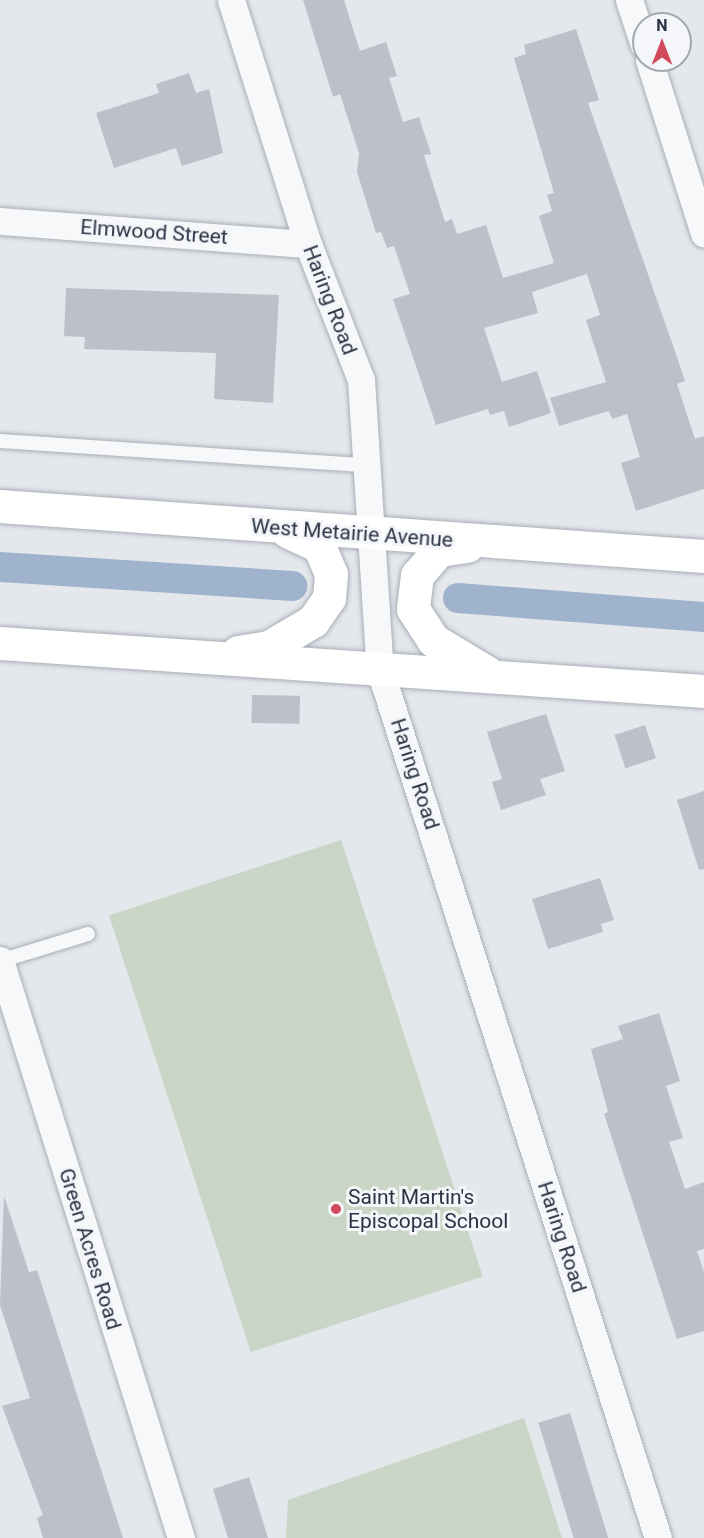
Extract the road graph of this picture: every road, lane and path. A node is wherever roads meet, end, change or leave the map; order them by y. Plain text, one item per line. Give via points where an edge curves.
1 (231, 0) edge
2 (653, 72) edge
3 (0, 221) edge
4 (704, 233) edge
5 (308, 244) junction
6 (0, 441) edge
7 (365, 465) junction
8 (0, 506) edge
9 (281, 529) junction
10 (370, 535) junction
11 (490, 542) junction
12 (704, 556) edge
13 (0, 643) edge
14 (204, 657) junction
15 (380, 670) junction
16 (504, 678) junction
17 (704, 691) edge
18 (87, 934) dead end
19 (0, 960) edge
20 (181, 1538) edge
21 (658, 1538) edge

1 - 5 street, Haring Road
2 - 4 street
3 - 5 street, Elmwood Street
5 - 7 street, Haring Road via 361,380
6 - 7 lane
7 - 10 street, Haring Road
8 - 9 main road, West Metairie Avenue
9 - 10 main road, West Metairie Avenue
9 - 14 main road via 319,546 331,574 329,598 313,621 269,647
10 - 11 main road, West Metairie Avenue
10 - 15 street, Haring Road
11 - 12 main road, West Metairie Avenue
11 - 16 main road via 439,550 417,575 413,609 433,640 476,670
13 - 14 main road
14 - 15 main road
15 - 16 main road
15 - 21 street, Haring Road
16 - 17 main road
18 - 19 lane
19 - 20 street, Green Acres Road

